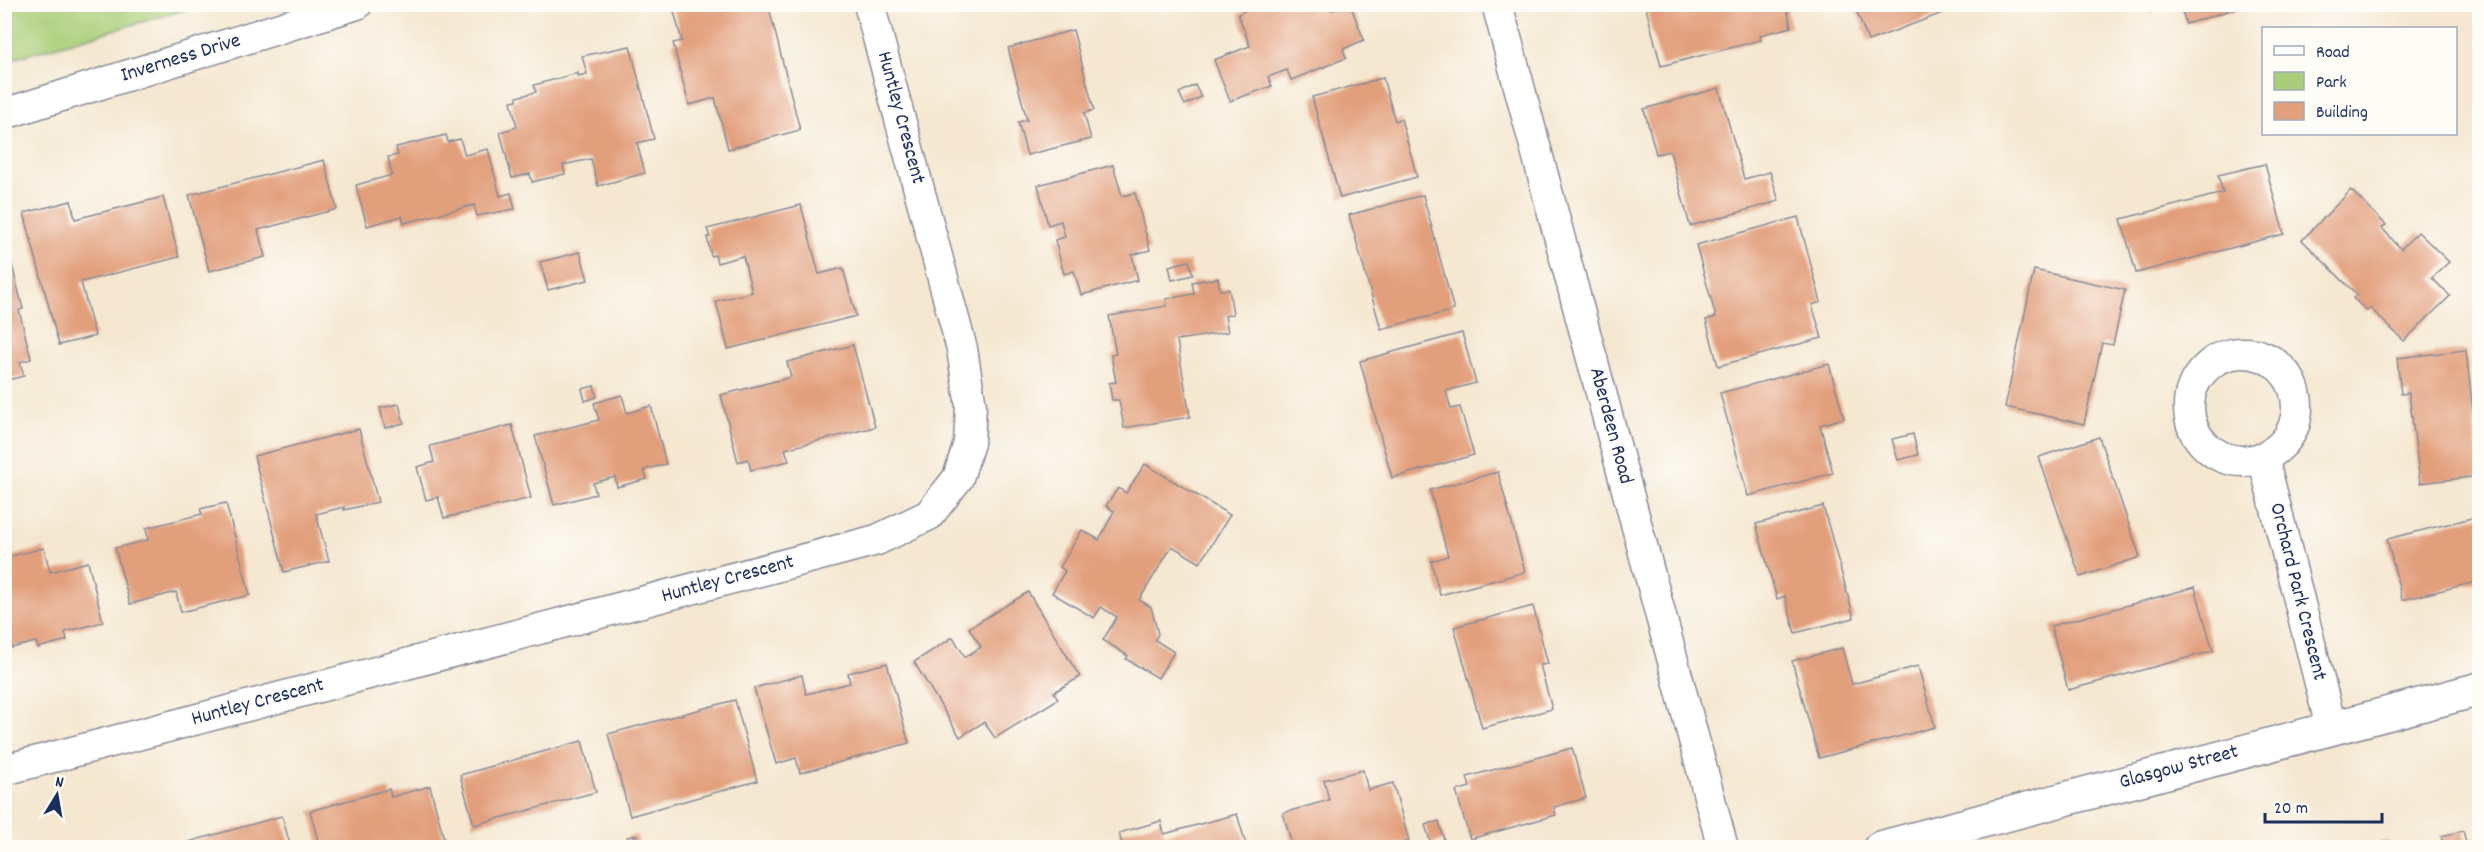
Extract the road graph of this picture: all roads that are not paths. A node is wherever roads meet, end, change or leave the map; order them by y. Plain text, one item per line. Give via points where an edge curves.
1 (357, 4) edge
2 (869, 4) edge
3 (1497, 4) edge
4 (4, 114) edge
5 (2263, 457) dead end
6 (2480, 689) edge
7 (2331, 727) junction
8 (4, 770) edge
9 (1723, 848) edge
10 (1880, 848) edge

1 - 4 street, Inverness Drive
2 - 8 street, Huntley Crescent via 962,349 971,406 969,443 958,478 929,516 877,540
3 - 9 street, Aberdeen Road
5 - 7 street, Orchard Park Crescent
6 - 7 street, Glasgow Street
7 - 10 street, Glasgow Street

